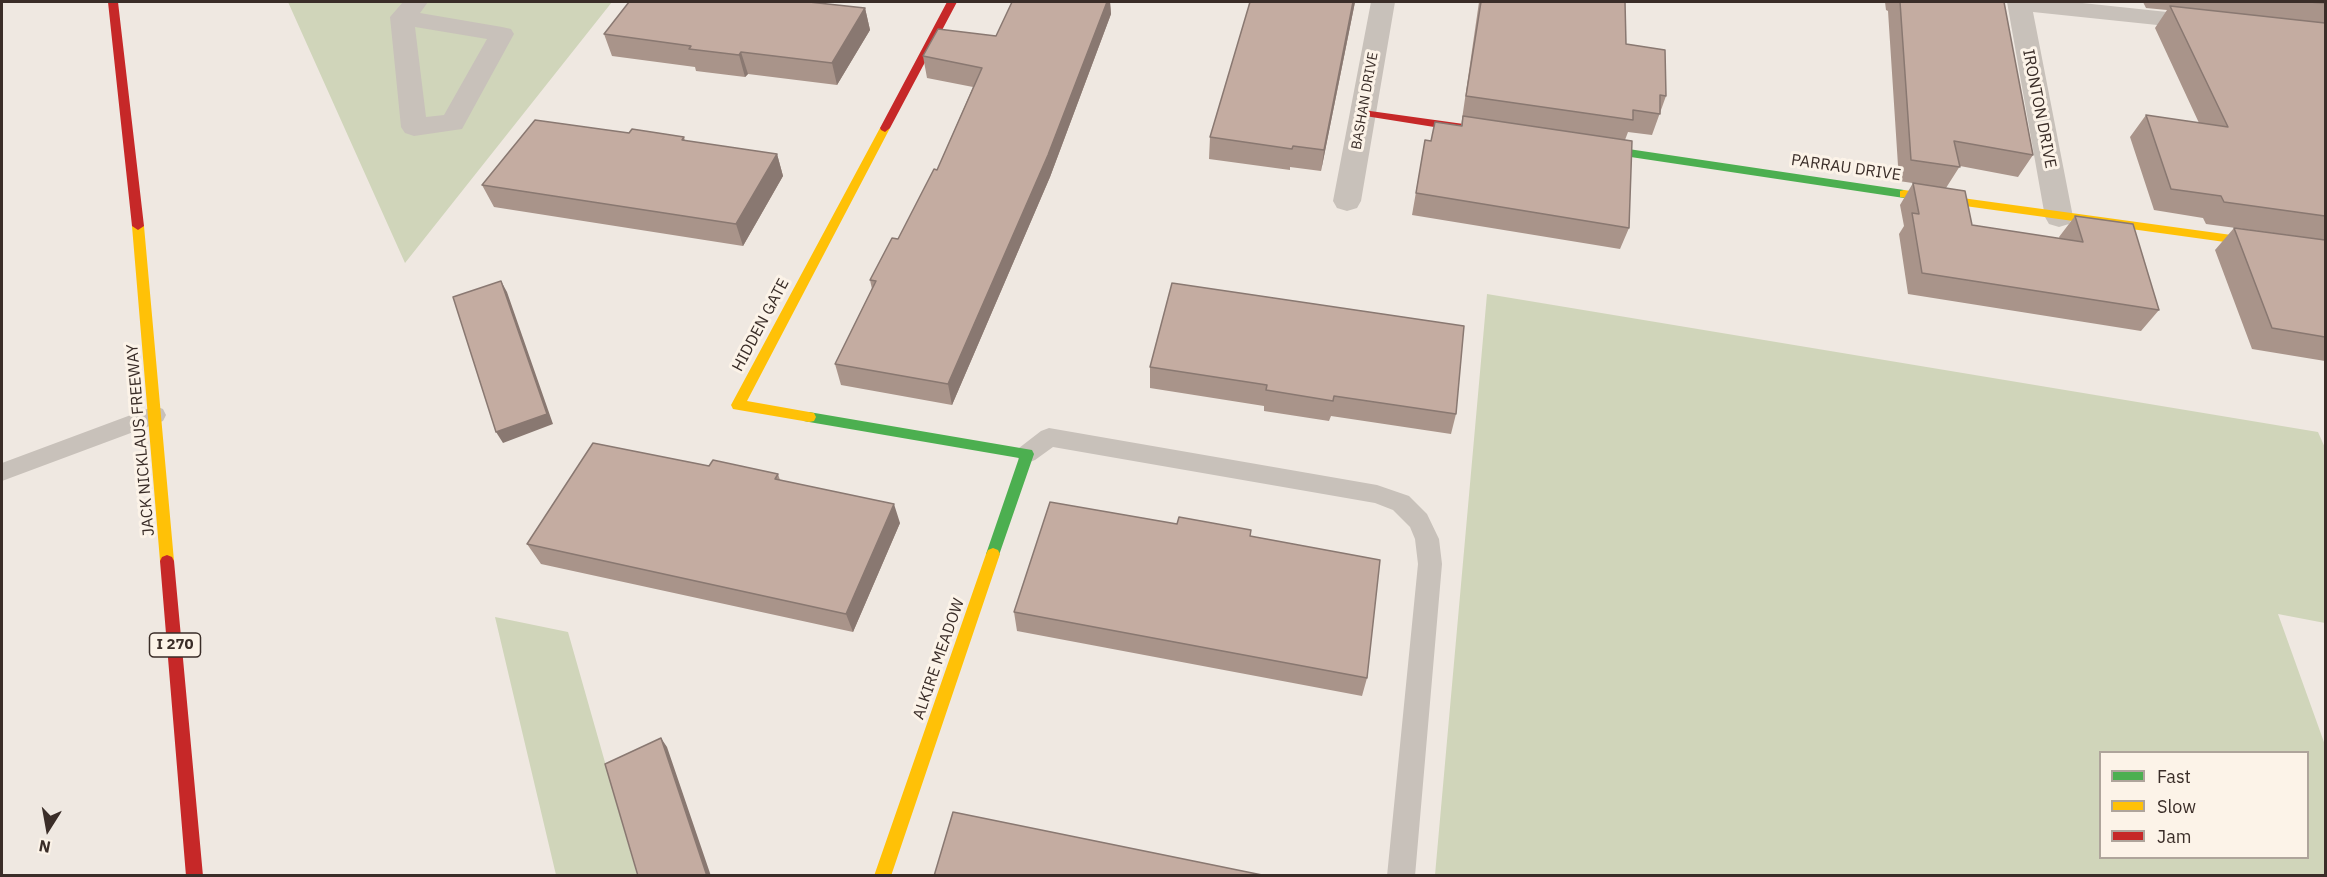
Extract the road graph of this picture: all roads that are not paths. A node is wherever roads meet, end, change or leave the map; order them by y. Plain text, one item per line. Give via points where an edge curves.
1 (113, 2) edge
2 (952, 2) edge
3 (1383, 2) edge
4 (2019, 2) edge
5 (409, 9) edge
6 (2231, 26) edge
7 (1363, 113) junction
8 (1493, 132) edge
9 (1575, 145) edge
10 (1347, 201) dead end
11 (2059, 217) junction
12 (2325, 252) edge
13 (155, 415) junction
14 (1027, 454) junction
15 (2, 472) edge
16 (195, 876) edge
17 (882, 876) edge
18 (1401, 876) edge

1 - 13 main road, JACK NICKLAUS FREEWAY / I 270
2 - 14 main road, HIDDEN GATE via 738,405
3 - 7 street, BASHAN DRIVE
4 - 6 street
4 - 11 street, IRONTON DRIVE
5 - 5 street via 502,34 453,123 414,127
7 - 8 main road
7 - 10 street, BASHAN DRIVE
9 - 11 main road, PARRAU DRIVE
11 - 12 main road, PARRAU DRIVE
13 - 15 lane
13 - 16 main road, JACK NICKLAUS FREEWAY / I 270
14 - 17 main road, ALKIRE MEADOW
14 - 18 lane via 1049,437 1377,494 1401,503 1419,520 1430,564

